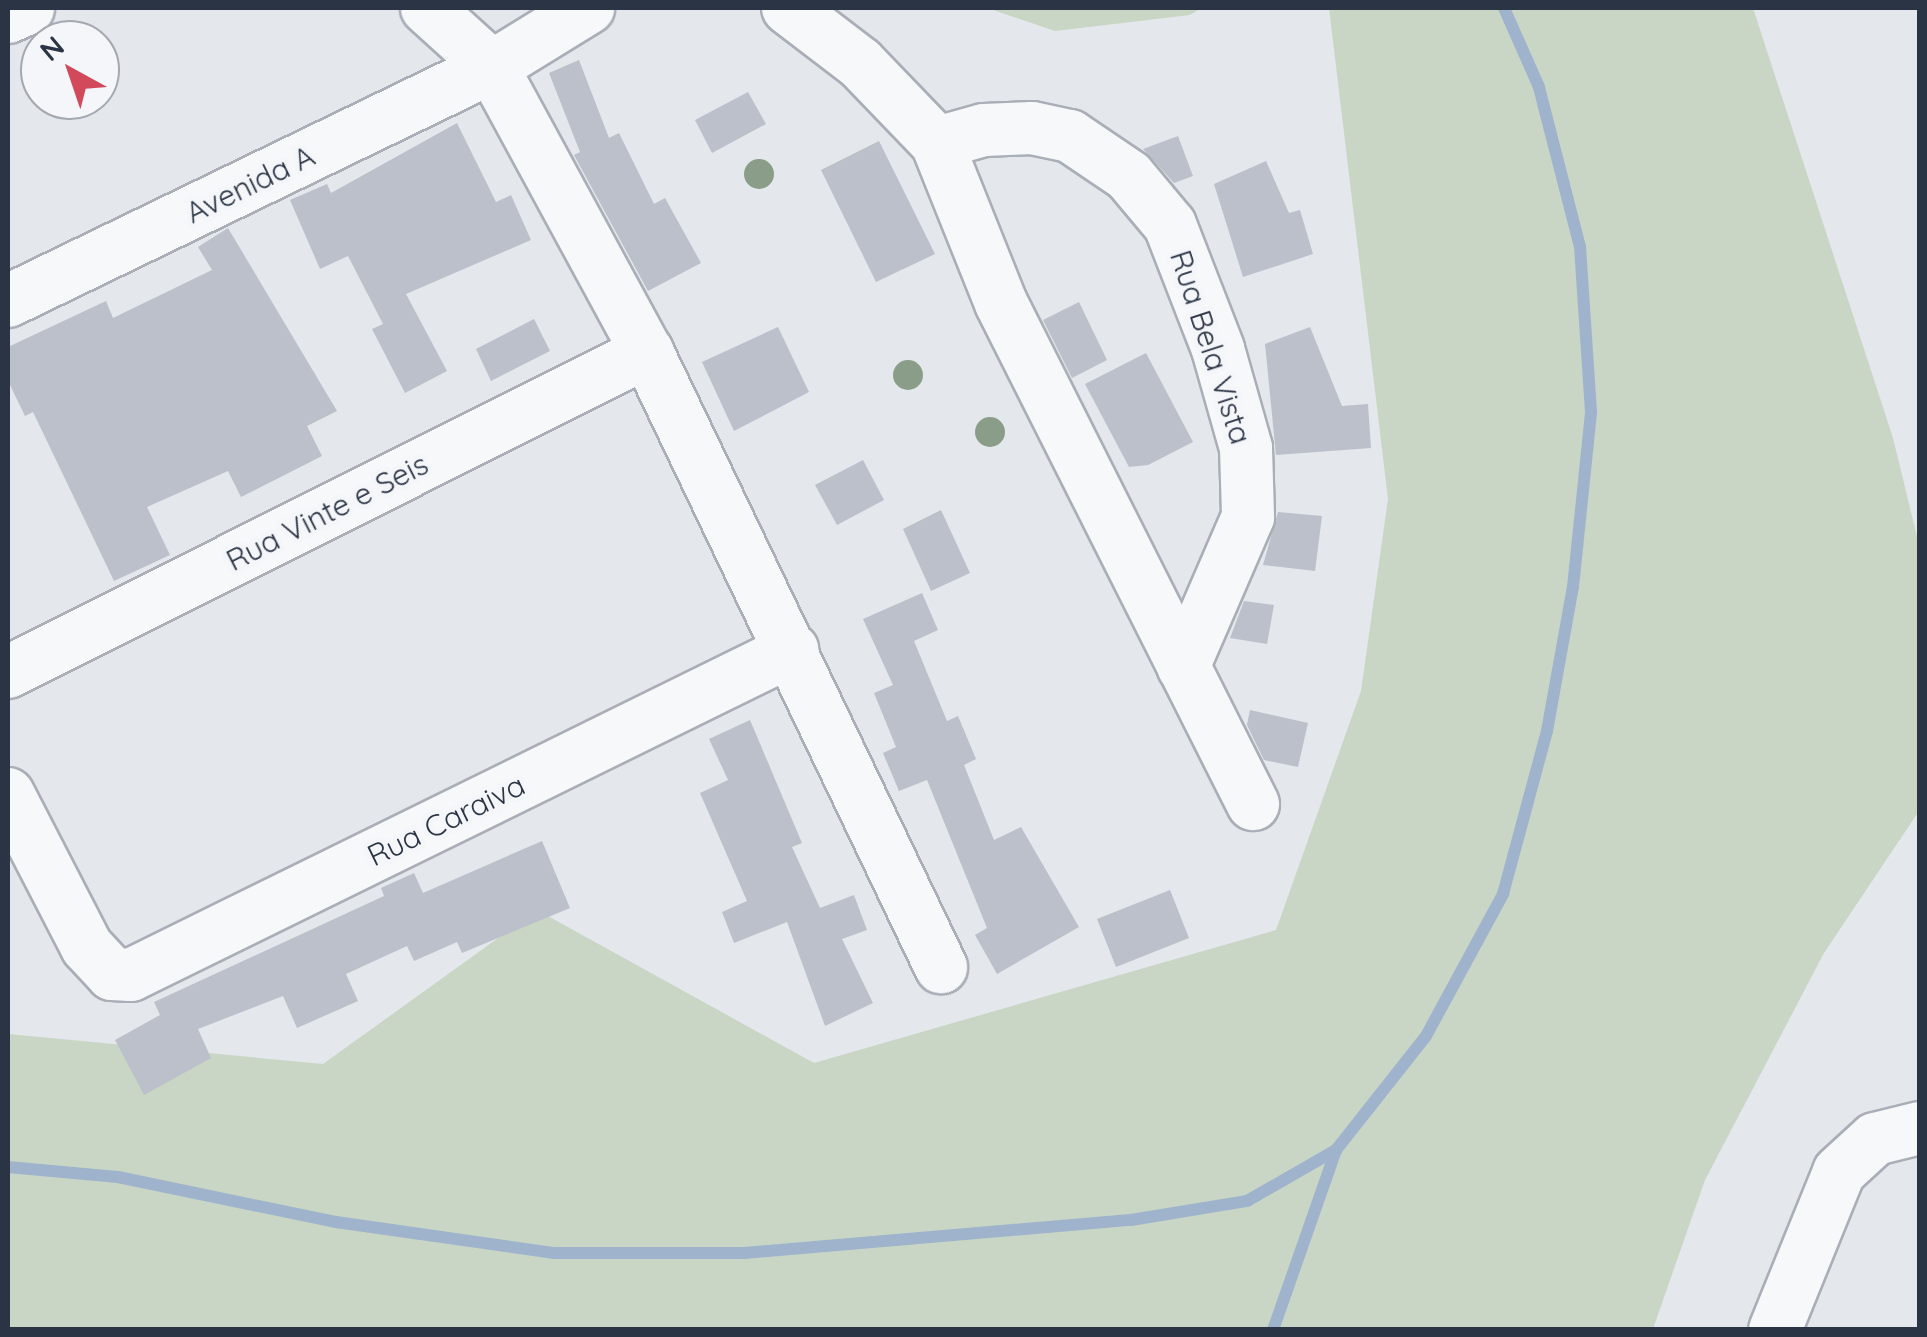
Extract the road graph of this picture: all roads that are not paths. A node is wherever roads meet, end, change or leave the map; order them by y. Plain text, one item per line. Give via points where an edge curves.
1 (28, 8) edge
2 (427, 8) edge
3 (588, 8) edge
4 (788, 8) edge
5 (8, 17) edge
6 (492, 67) junction
7 (937, 144) junction
8 (8, 302) edge
9 (647, 352) junction
10 (792, 650) junction
11 (1183, 666) junction
12 (8, 672) edge
13 (8, 794) edge
14 (1253, 804) dead end
15 (941, 966) dead end
16 (1920, 1128) edge
17 (1775, 1330) edge

1 - 5 street
2 - 6 street
3 - 6 street
4 - 7 street via 860,63
6 - 8 street, Avenida A
6 - 9 street
7 - 11 street via 1001,303
7 - 11 street, Rua Bela Vista via 984,130 1032,128 1070,136 1129,176 1170,225 1218,349 1246,448 1248,517
9 - 10 street
9 - 12 street, Rua Vinte e Seis
10 - 13 street, Rua Caraiva via 131,975 112,974 99,964
10 - 15 street
11 - 14 street
16 - 17 street via 1875,1139 1839,1172

